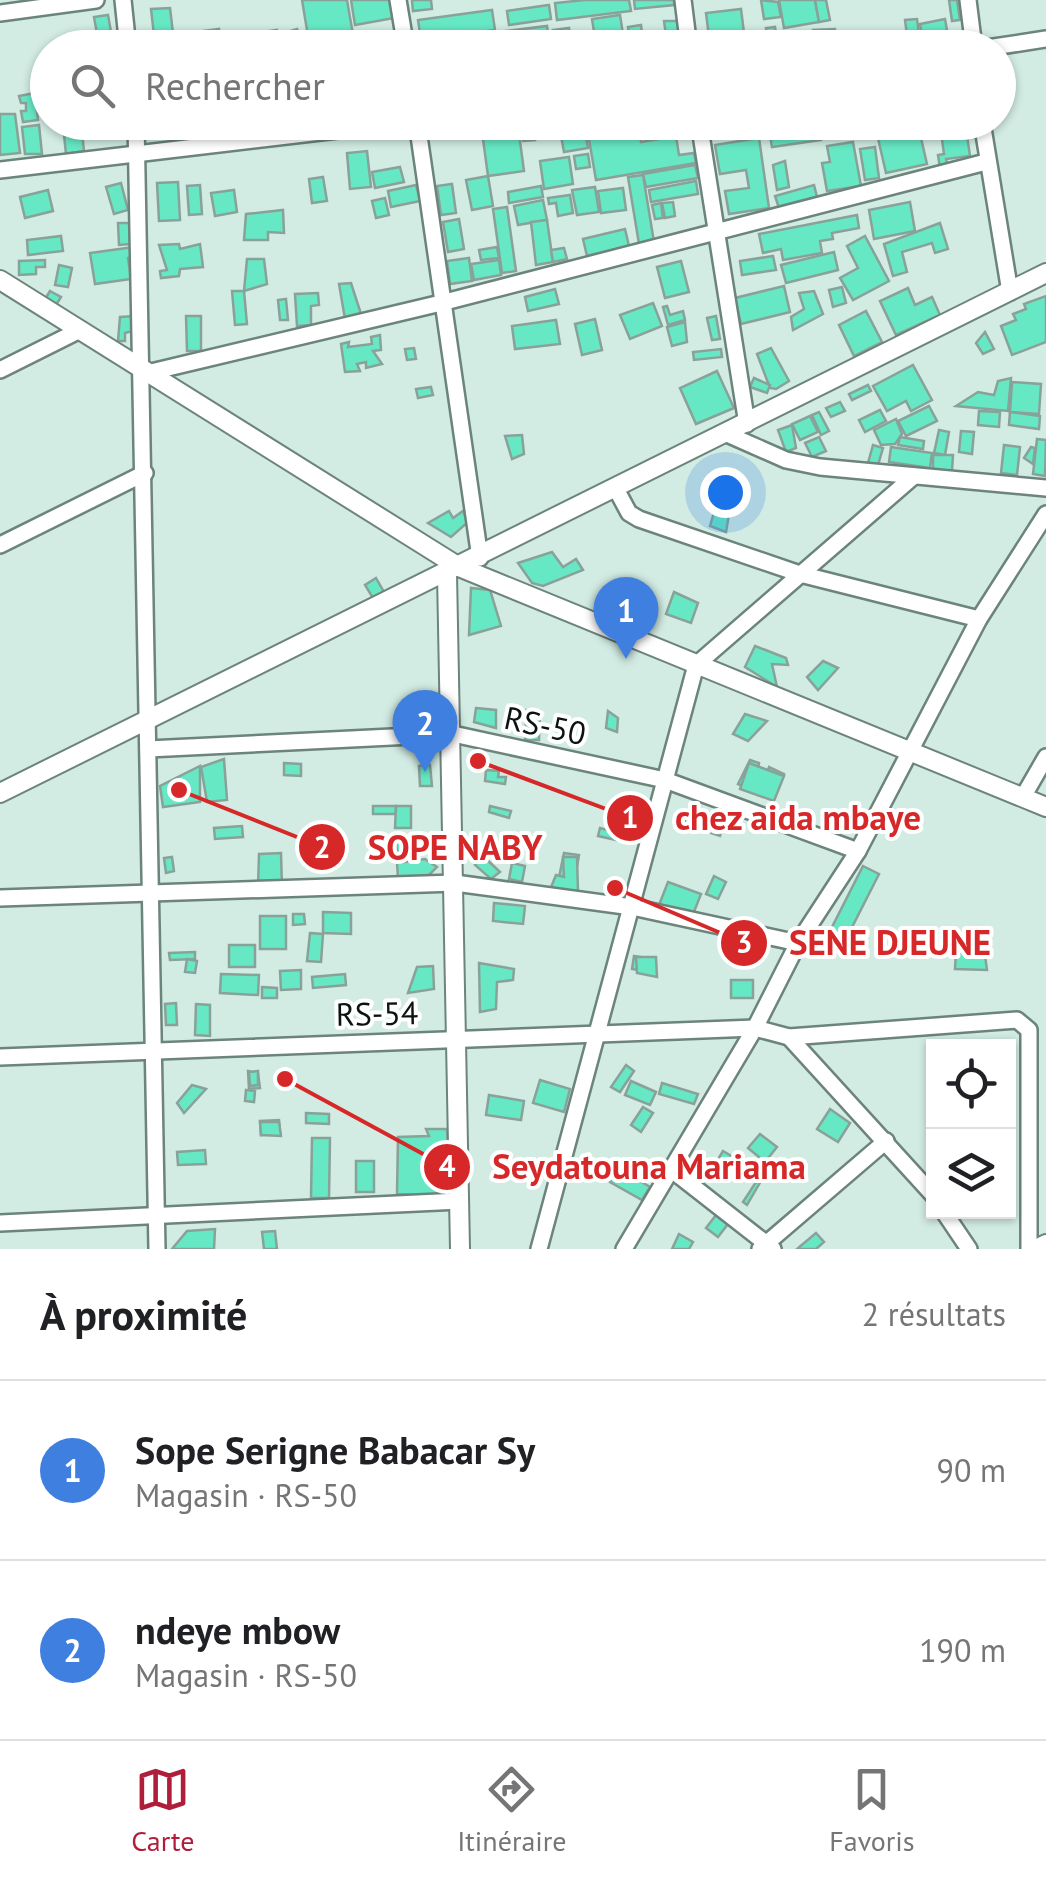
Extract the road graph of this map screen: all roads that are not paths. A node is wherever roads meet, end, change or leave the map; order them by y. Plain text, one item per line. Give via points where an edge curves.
1 (96, 0) edge
2 (122, 0) edge
3 (398, 0) edge
4 (683, 0) edge
5 (968, 0) edge
6 (0, 13) edge
7 (126, 30) edge
8 (403, 30) edge
9 (687, 30) edge
10 (972, 30) edge
11 (1046, 39) edge
12 (1016, 44) edge
13 (138, 140) edge
14 (265, 140) edge
15 (420, 140) edge
16 (702, 140) edge
17 (984, 140) edge
18 (140, 156) junction
19 (986, 162) junction
20 (0, 170) edge
21 (715, 230) junction
22 (1046, 274) edge
23 (0, 280) edge
24 (1010, 292) junction
25 (441, 303) junction
26 (80, 330) junction
27 (0, 370) edge
28 (146, 370) junction
29 (746, 424) junction
30 (727, 434) junction
31 (145, 472) junction
32 (914, 476) junction
33 (614, 486) junction
34 (1046, 488) edge
35 (1046, 514) edge
36 (0, 545) edge
37 (480, 558) junction
38 (453, 571) junction
39 (800, 574) junction
40 (980, 620) junction
41 (696, 664) junction
42 (149, 719) junction
43 (452, 734) junction
44 (148, 749) junction
45 (911, 752) junction
46 (1046, 756) edge
47 (665, 780) junction
48 (1, 790) edge
49 (1023, 797) junction
50 (1046, 807) edge
51 (858, 851) junction
52 (455, 882) junction
53 (149, 893) junction
54 (0, 898) edge
55 (632, 906) junction
56 (798, 942) junction
57 (756, 1028) junction
58 (597, 1033) junction
59 (788, 1037) junction
60 (459, 1040) junction
61 (154, 1050) junction
62 (0, 1057) edge
63 (886, 1142) junction
64 (672, 1170) junction
65 (926, 1187) edge
66 (460, 1201) junction
67 (158, 1213) junction
68 (949, 1219) edge
69 (0, 1224) edge
70 (1046, 1244) edge
71 (767, 1247) edge
72 (157, 1249) edge
73 (460, 1249) edge
74 (540, 1249) edge
75 (624, 1249) edge
76 (969, 1249) edge
77 (1032, 1249) edge

1 - 6 street
2 - 7 street
3 - 8 street
4 - 9 street
5 - 10 street
11 - 12 street
13 - 18 street
14 - 18 street
15 - 25 street
16 - 21 street
17 - 19 street
18 - 20 street
18 - 28 street
19 - 21 street
19 - 24 street
21 - 25 street
21 - 29 street
22 - 24 street
23 - 26 street
24 - 29 street
25 - 28 street
25 - 37 street
26 - 27 street
26 - 28 street
28 - 31 street
28 - 38 street
29 - 30 street
30 - 32 street via 786,460
30 - 33 street
31 - 36 street
31 - 42 street
32 - 34 street
32 - 39 street
33 - 37 street
33 - 39 street via 639,519
35 - 40 street
37 - 38 street
38 - 41 street
38 - 42 street
38 - 43 street
39 - 40 street
39 - 41 street
40 - 45 street
41 - 45 street
41 - 47 street
42 - 44 street
42 - 48 street
43 - 44 street, RS-50
43 - 47 street, RS-50
43 - 52 street
44 - 53 street
45 - 49 street
45 - 51 street
46 - 49 street
47 - 51 street, RS-50
47 - 55 street
49 - 50 street
51 - 56 street
52 - 53 street
52 - 55 street
52 - 60 street
53 - 54 street
53 - 61 street
55 - 56 street
55 - 58 street
56 - 57 street
57 - 58 street, RS-54
57 - 59 street, RS-54
57 - 64 street
58 - 60 street, RS-54
58 - 74 street
59 - 63 street
59 - 77 street via 1026,1024
60 - 61 street, RS-54
60 - 66 street
61 - 62 street, RS-54
61 - 67 street
63 - 65 street
63 - 71 street
64 - 71 street
64 - 75 street
66 - 67 street
66 - 73 street
67 - 69 street
67 - 72 street
68 - 76 street
70 - 77 street

